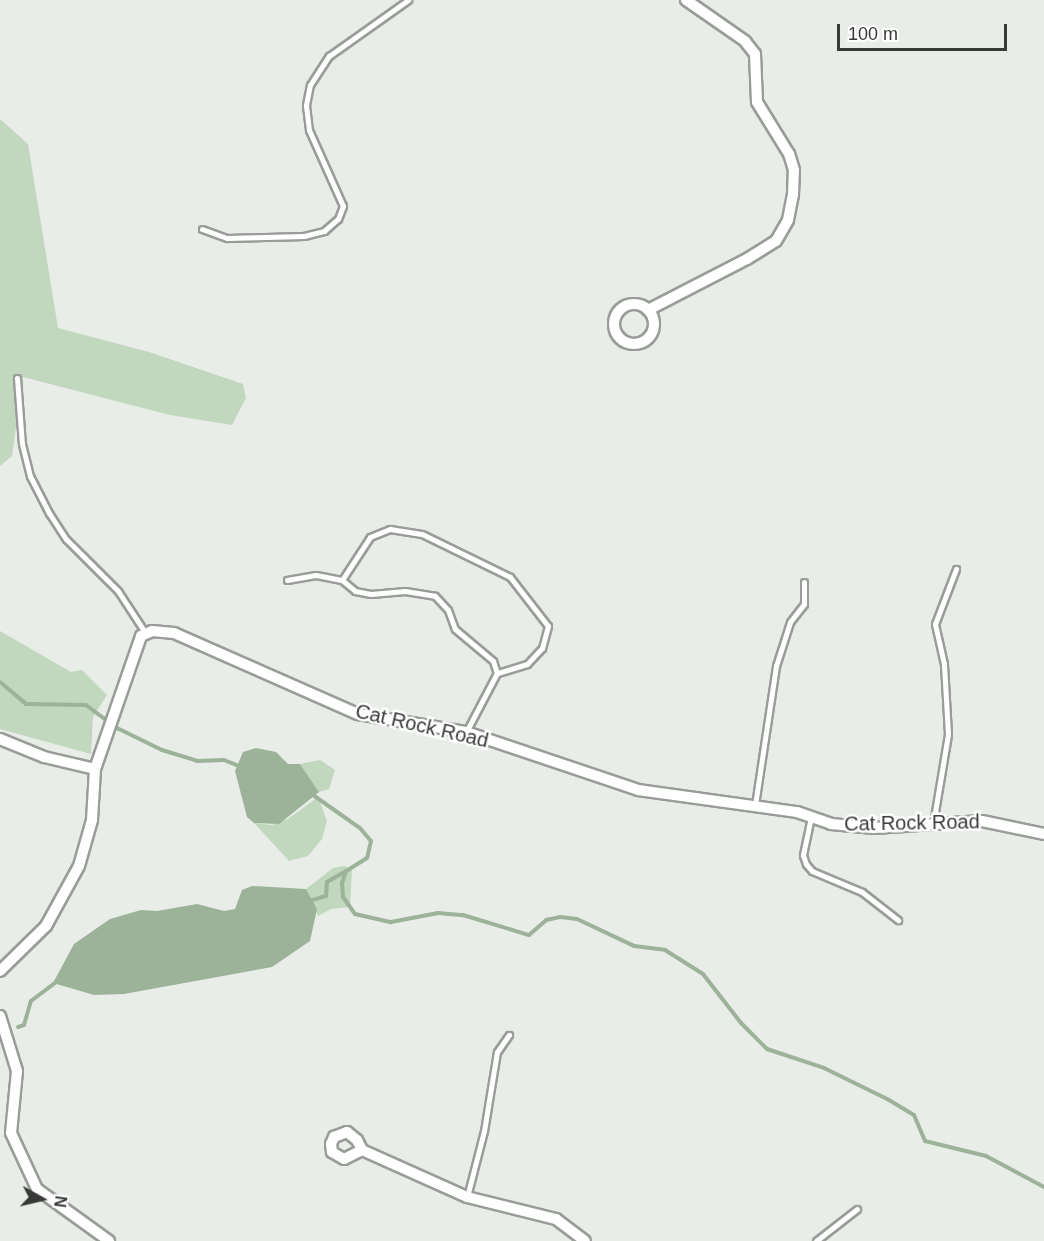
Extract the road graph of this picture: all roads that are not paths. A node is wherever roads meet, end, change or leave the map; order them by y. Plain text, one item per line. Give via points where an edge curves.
1 (408, 0) edge
2 (686, 0) edge
3 (202, 229) dead end
4 (648, 310) dead end
5 (17, 378) dead end
6 (956, 569) dead end
7 (287, 580) dead end
8 (342, 580) junction
9 (804, 582) dead end
10 (146, 634) junction
11 (497, 673) junction
12 (466, 732) junction
13 (0, 739) edge
14 (95, 769) junction
15 (755, 805) junction
16 (811, 817) junction
17 (933, 824) junction
18 (1044, 834) edge
19 (898, 920) dead end
20 (0, 971) edge
21 (0, 1016) edge
22 (509, 1035) dead end
23 (362, 1150) dead end
24 (467, 1197) junction
25 (857, 1209) dead end
26 (109, 1241) edge
27 (585, 1241) edge
28 (816, 1241) edge

1 - 3 lane via 329,56 310,85 306,105 309,130 343,206 338,219 324,231 304,236 227,238
2 - 4 street via 712,15 755,54 757,102 789,154 794,170 794,195 788,220 776,241
5 - 10 lane via 22,444 30,476 66,538 118,591
6 - 17 lane via 935,624 944,664 948,734
7 - 8 lane via 316,574
8 - 11 lane via 355,591 371,594 405,591 435,596 448,610 455,629 493,662
8 - 11 lane via 370,537 390,529 422,534 510,577 548,626 536,657
9 - 15 lane via 804,604 790,622 776,666
10 - 12 street, Cat Rock Road via 174,633 358,714
10 - 14 street via 141,636
11 - 12 lane
12 - 15 street, Cat Rock Road via 638,790
13 - 14 street via 44,757
14 - 20 street via 92,820 80,866 46,926
15 - 16 street, Cat Rock Road
16 - 17 street, Cat Rock Road via 831,824 874,828
16 - 19 lane via 803,855 806,864 813,871 862,892
17 - 18 street, Cat Rock Road via 982,821
21 - 26 street via 17,1071 11,1133 37,1189
22 - 24 lane via 496,1052 484,1131
23 - 24 street
24 - 27 street via 556,1219
25 - 28 lane

